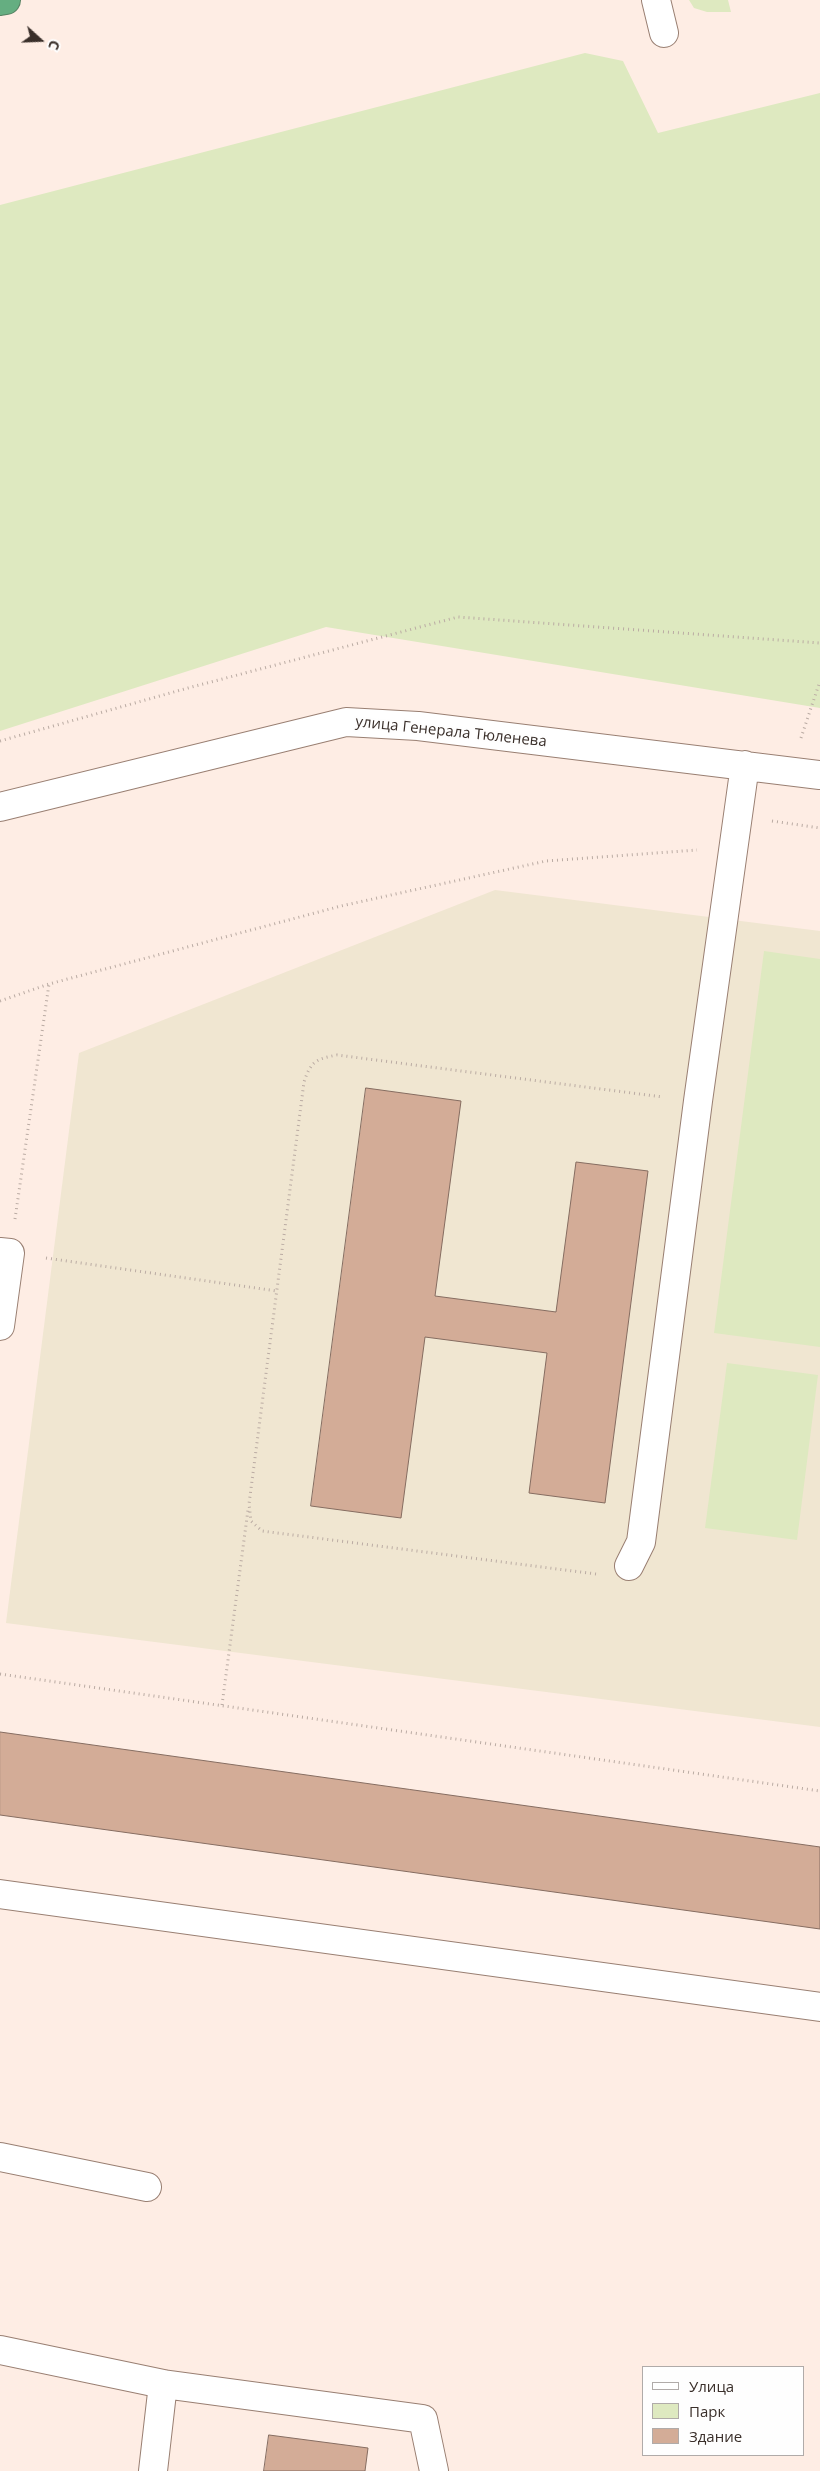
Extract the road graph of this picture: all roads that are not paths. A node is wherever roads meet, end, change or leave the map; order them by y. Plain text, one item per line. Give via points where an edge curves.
1 (6, 0) edge
2 (656, 0) edge
3 (0, 2) edge
4 (664, 33) dead end
5 (745, 765) junction
6 (820, 775) edge
7 (0, 807) edge
8 (5, 1253) edge
9 (0, 1326) edge
10 (629, 1566) road end
11 (0, 1894) edge
12 (820, 2006) edge
13 (0, 2157) edge
14 (147, 2187) dead end
15 (0, 2350) edge
16 (163, 2384) junction
17 (153, 2471) edge
18 (434, 2471) edge

1 - 3 highway
2 - 4 street
5 - 6 street, улица Генерала Тюленева
5 - 7 street, улица Генерала Тюленева via 418,726 346,722
5 - 10 street via 641,1542
8 - 9 street
11 - 12 street
13 - 14 street
15 - 16 street
16 - 17 street
16 - 18 street via 423,2419

